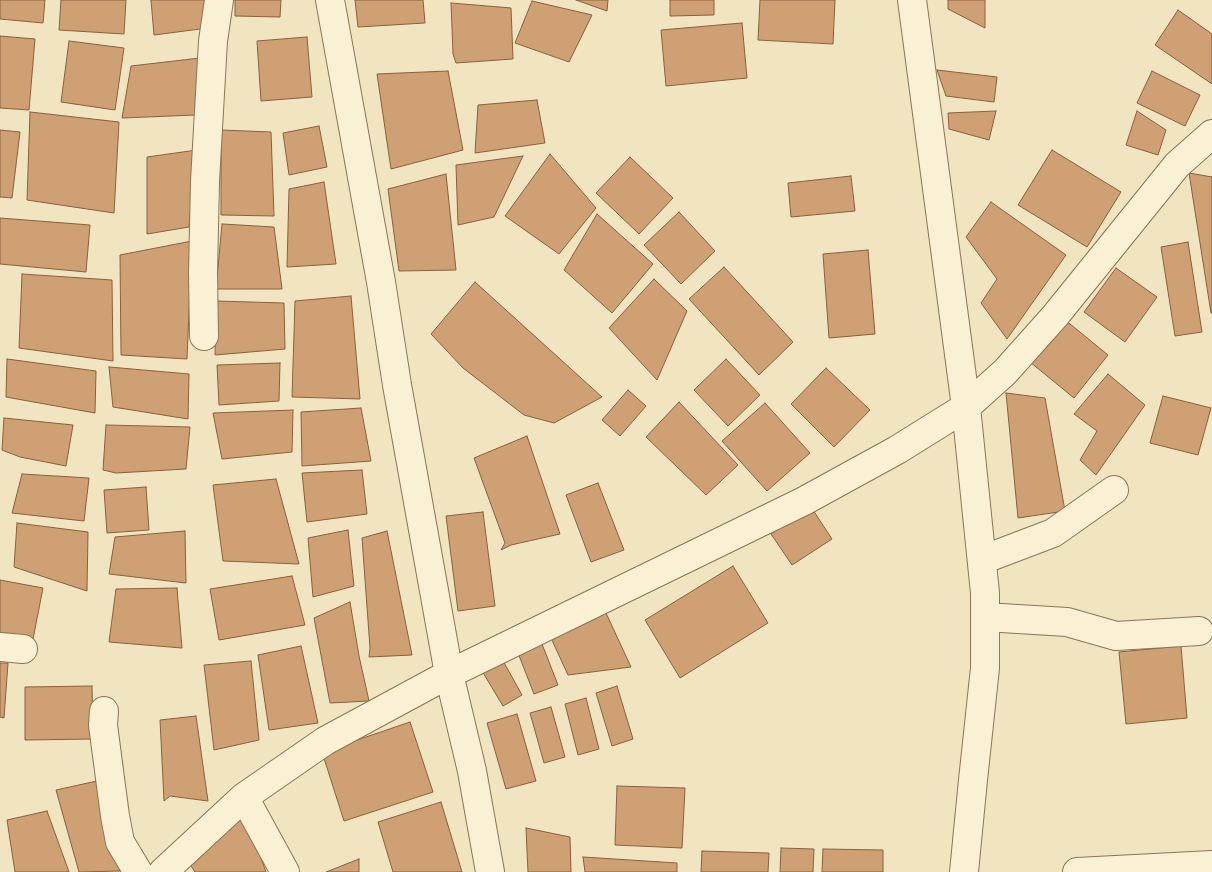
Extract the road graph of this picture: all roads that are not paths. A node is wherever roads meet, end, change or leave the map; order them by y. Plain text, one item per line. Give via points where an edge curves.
1 (219, 0) edge
2 (330, 0) edge
3 (912, 0) edge
4 (1212, 134) edge
5 (204, 336) dead end
6 (966, 407) junction
7 (1114, 490) dead end
8 (982, 560) junction
9 (985, 617) junction
10 (1199, 631) dead end
11 (450, 674) junction
12 (104, 711) dead end
13 (244, 796) junction
14 (1212, 865) edge
15 (138, 872) edge
16 (163, 872) edge
17 (285, 872) edge
18 (490, 872) edge
19 (964, 872) edge
20 (1077, 872) edge

1 - 5 street via 213,41 206,181
2 - 11 street
3 - 6 street
4 - 6 street via 1177,165 1055,316 1005,372
6 - 8 street
6 - 11 street via 897,450 804,501
7 - 8 street via 1053,533
8 - 9 street
9 - 10 street via 1067,622 1116,636
9 - 19 street via 985,668
11 - 13 street via 325,741
11 - 18 street
12 - 15 street via 104,734 120,842
13 - 16 street
13 - 17 street
14 - 20 street

